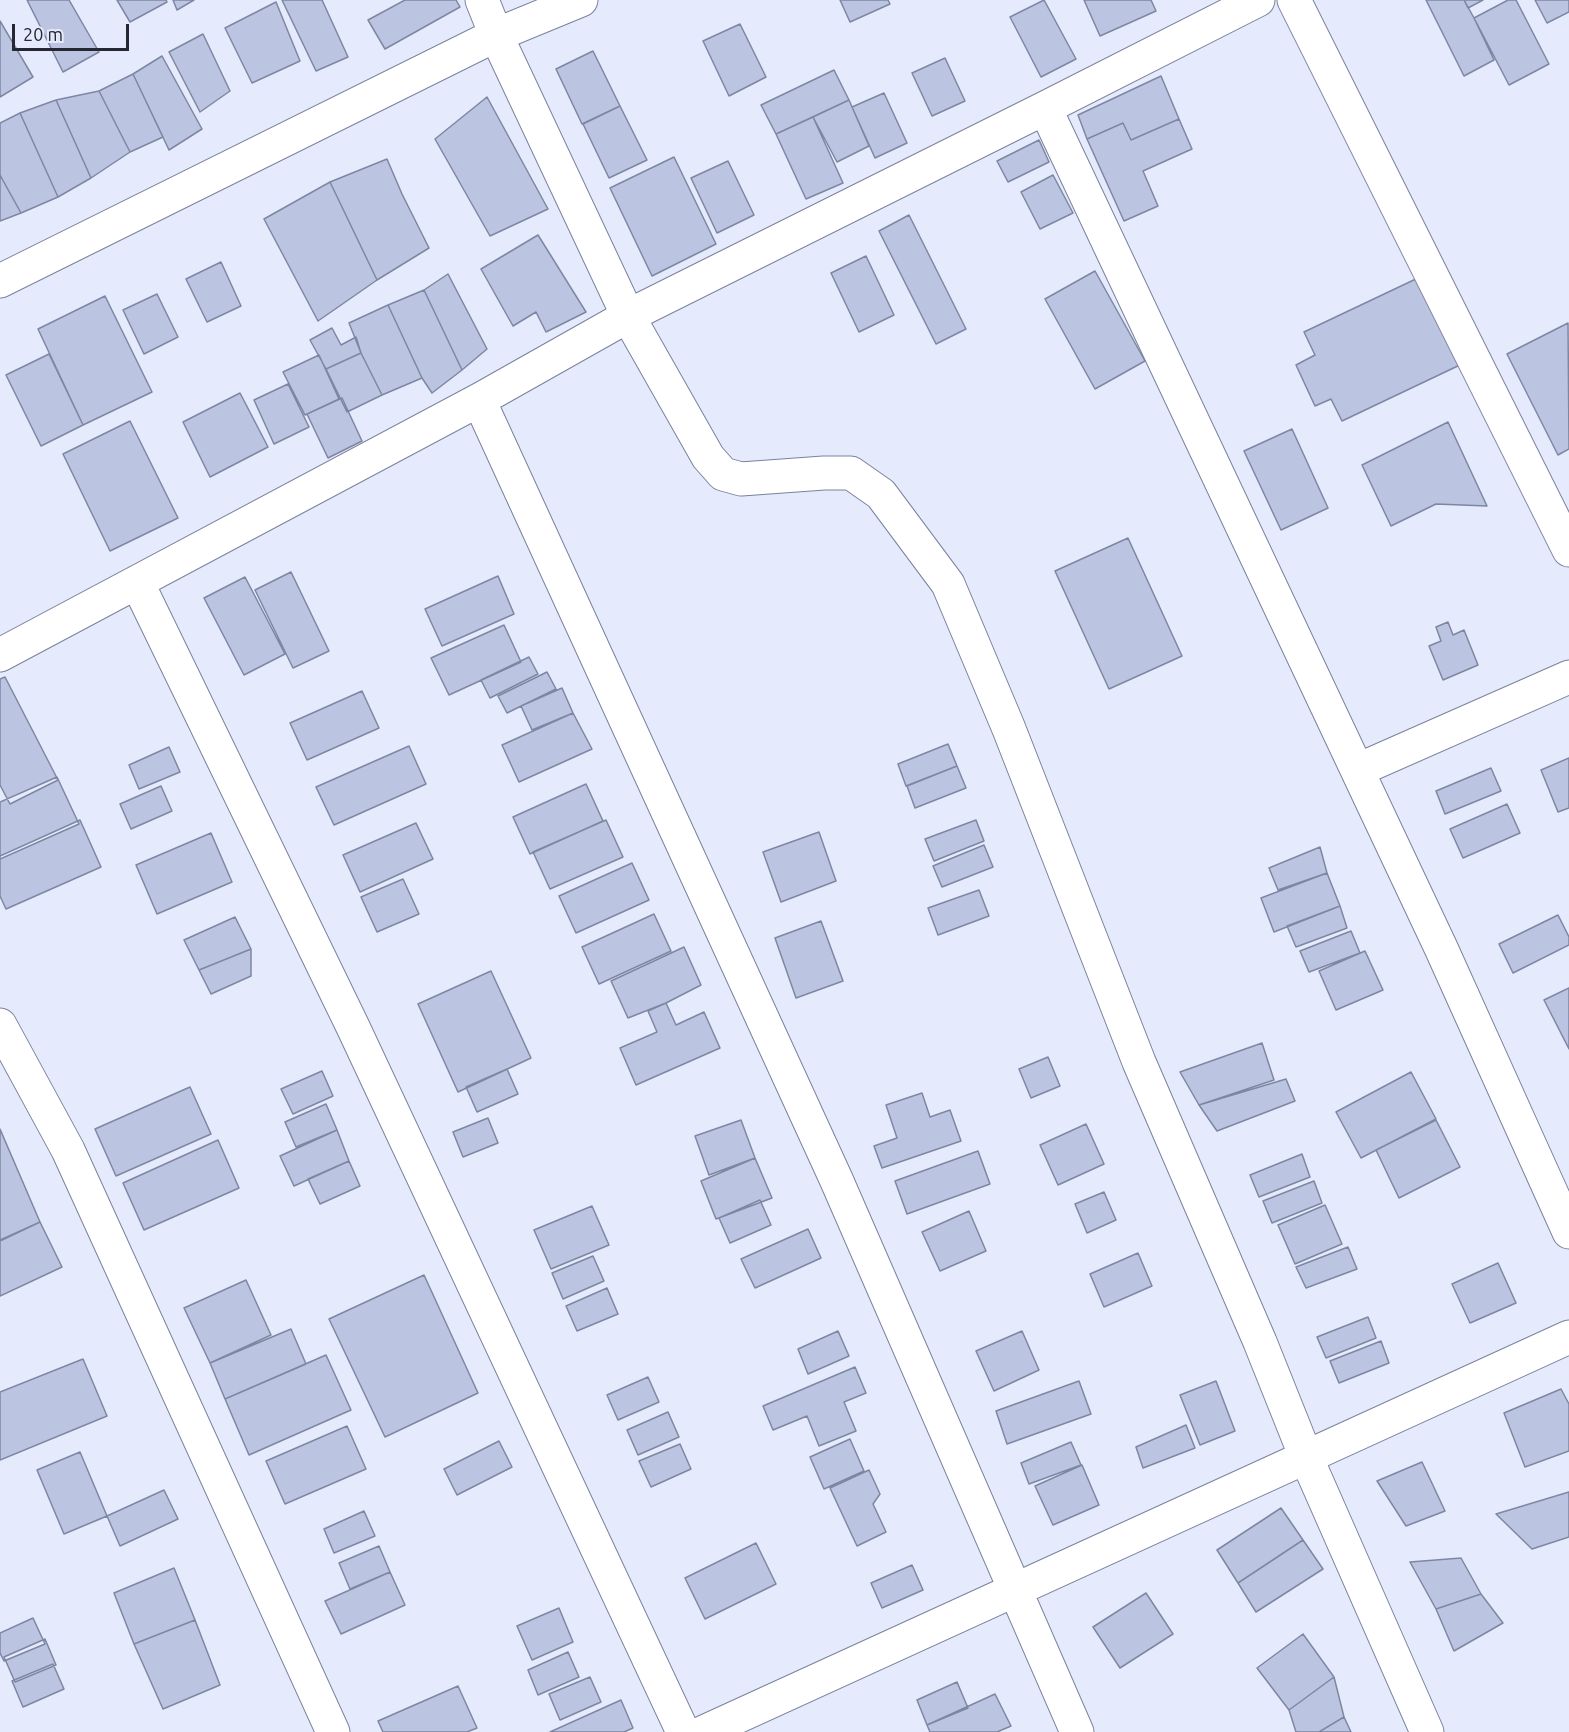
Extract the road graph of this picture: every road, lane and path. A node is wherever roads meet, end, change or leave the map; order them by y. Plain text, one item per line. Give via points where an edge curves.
1 (482, 0) edge
2 (581, 0) edge
3 (1258, 0) edge
4 (1294, 0) edge
5 (496, 35) junction
6 (1045, 108) junction
7 (0, 281) edge
8 (628, 316) junction
9 (479, 400) junction
10 (1569, 550) edge
11 (137, 582) junction
12 (0, 655) edge
13 (1569, 677) edge
14 (1358, 770) junction
15 (0, 1025) edge
16 (1569, 1232) edge
17 (1569, 1337) edge
18 (1306, 1457) junction
19 (1016, 1590) junction
20 (333, 1732) edge
21 (683, 1732) edge
22 (704, 1732) edge
23 (1077, 1732) edge
24 (1427, 1732) edge

1 - 5 street
2 - 5 street
3 - 6 street
4 - 10 street
5 - 7 street
5 - 8 street
6 - 8 street
6 - 14 street
8 - 9 street
8 - 18 street via 708,457 723,474 741,479 851,473 880,494 948,584 1010,729 1139,1062
9 - 11 street
9 - 19 street via 836,1179
11 - 12 street
11 - 21 street via 353,1027
13 - 14 street
14 - 16 street
15 - 20 street via 68,1150
17 - 18 street
18 - 19 street
18 - 24 street
19 - 22 street
19 - 23 street

